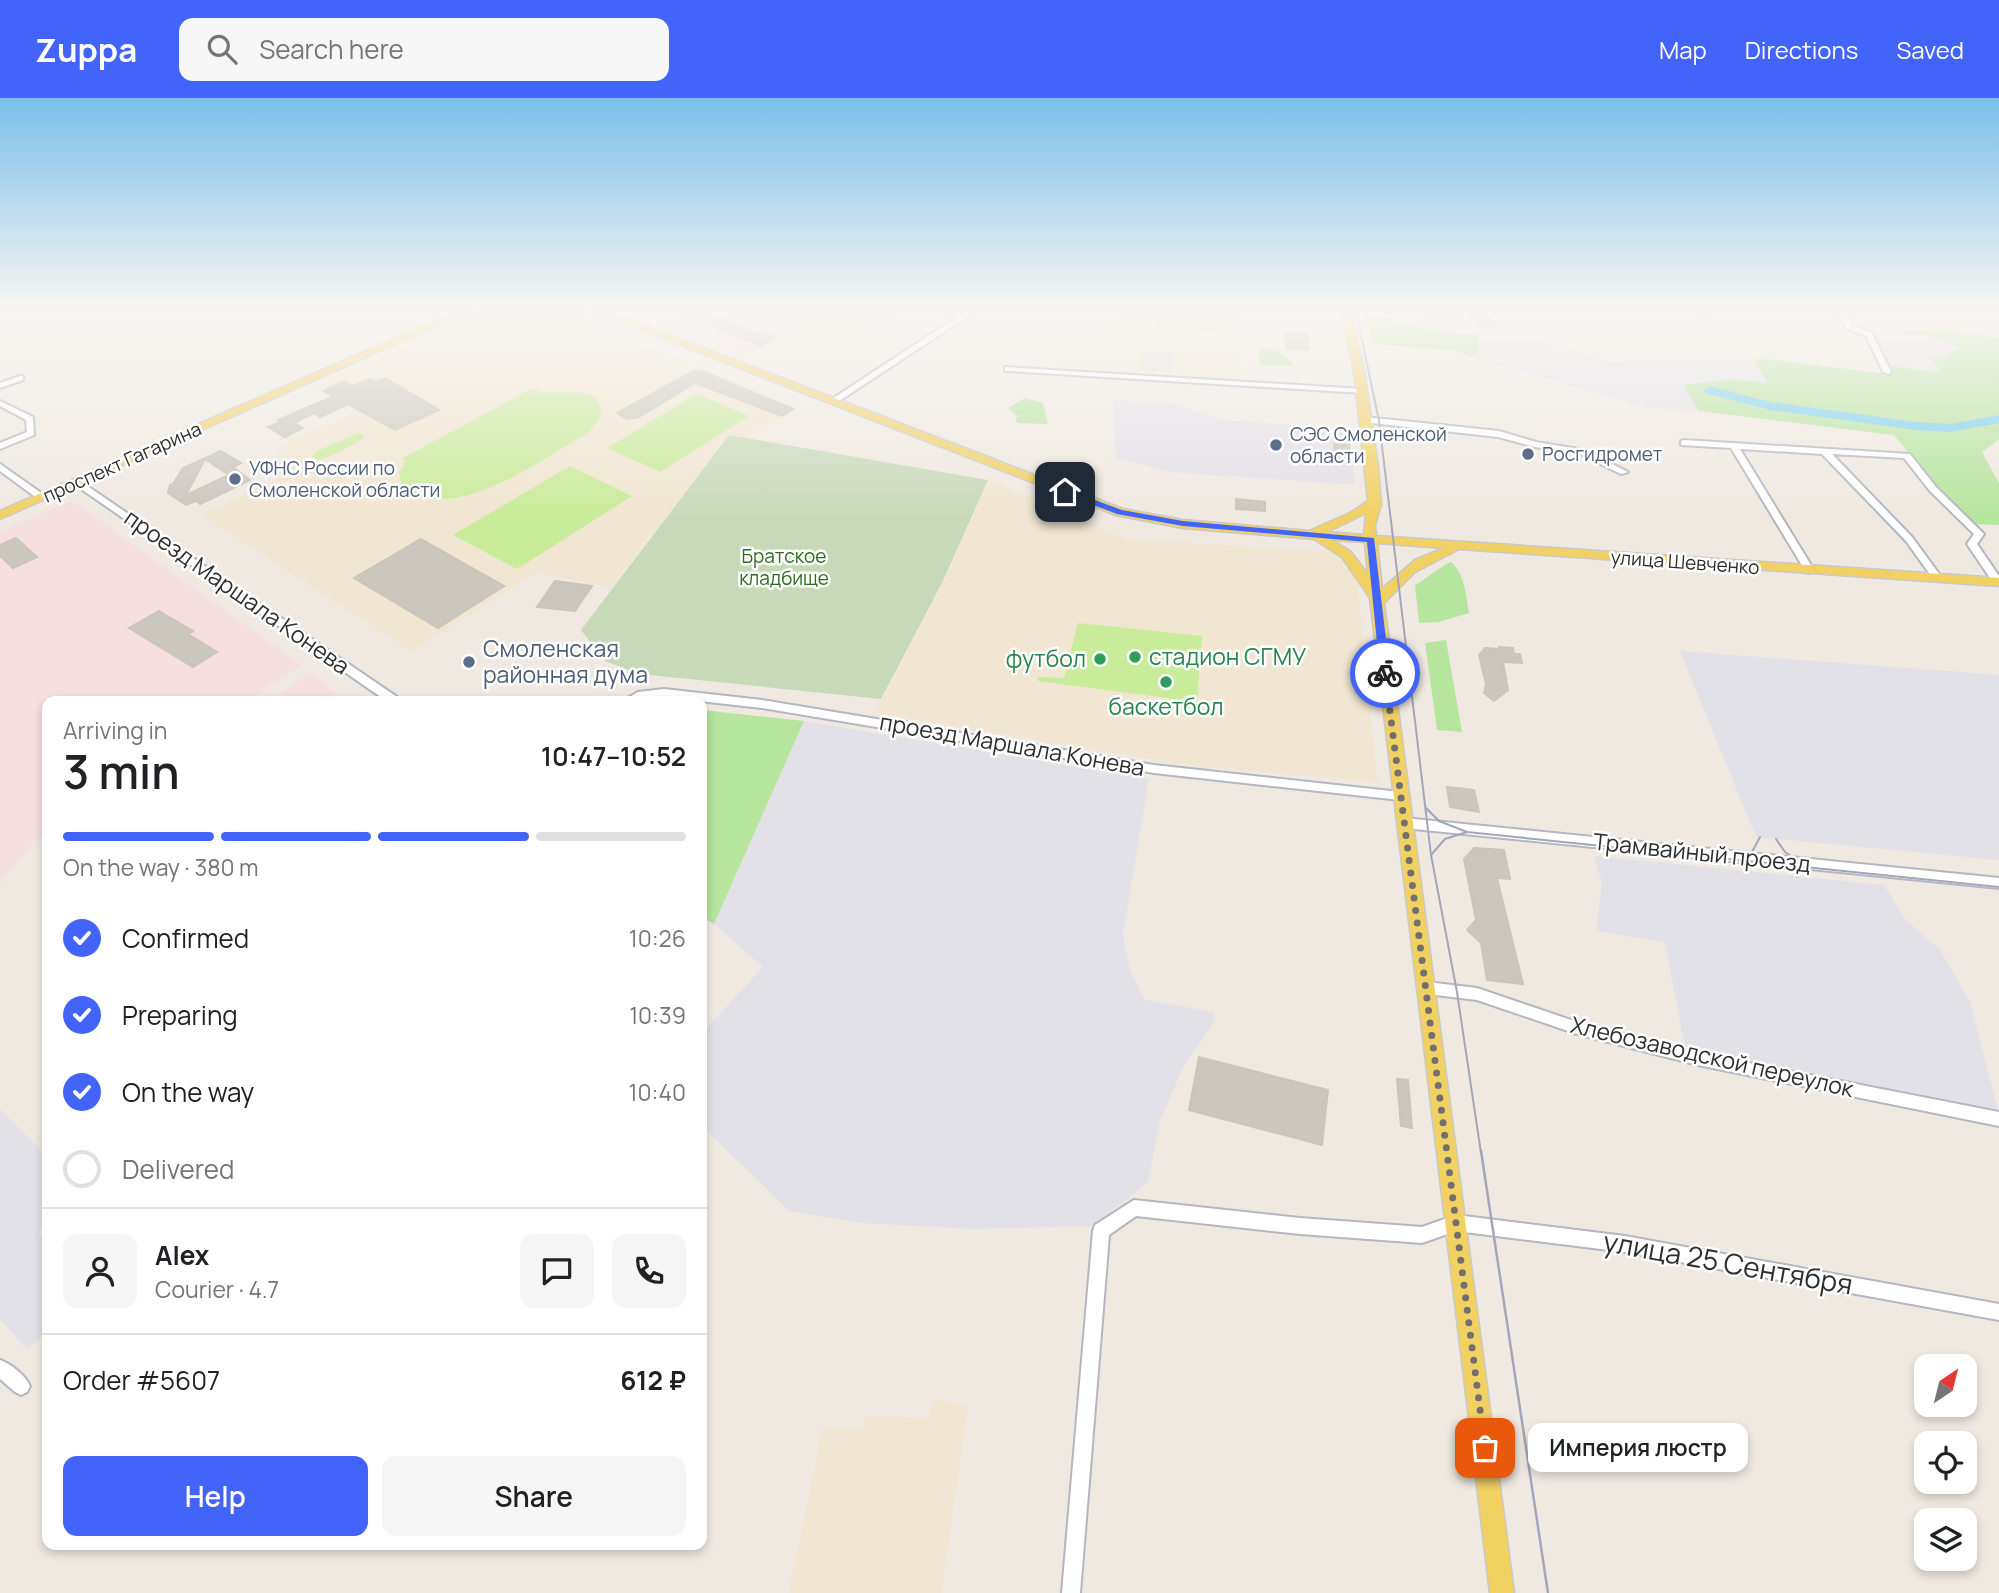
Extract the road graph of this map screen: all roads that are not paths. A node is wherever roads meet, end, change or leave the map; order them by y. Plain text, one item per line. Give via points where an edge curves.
1 (316, 377) edge
2 (770, 377) edge
3 (870, 377) edge
4 (1133, 377) edge
5 (1359, 377) edge
6 (20, 379) dead end
7 (0, 386) edge
8 (1362, 391) junction
9 (833, 401) junction
10 (0, 403) edge
11 (1366, 420) junction
12 (1684, 443) dead end
13 (0, 446) edge
14 (1734, 446) junction
15 (1824, 451) junction
16 (0, 467) edge
17 (1624, 472) dead end
18 (77, 482) junction
19 (41, 497) junction
20 (1374, 502) junction
21 (0, 515) edge
22 (1310, 535) junction
23 (1377, 540) junction
24 (1462, 547) junction
25 (1809, 570) junction
26 (1937, 578) junction
27 (1999, 582) edge
28 (1377, 603) junction
29 (387, 696) edge
30 (640, 696) edge
31 (691, 696) edge
32 (707, 698) edge
33 (1400, 796) junction
34 (1404, 824) junction
35 (1999, 883) edge
36 (1427, 988) junction
37 (1999, 1119) edge
38 (1456, 1223) junction
39 (1999, 1311) edge
40 (0, 1368) edge
41 (21, 1386) dead end
42 (1071, 1593) edge
43 (1502, 1593) edge

1 - 18 main road, проспект Гагарина
2 - 9 main road, улица Шевченко
3 - 9 street
4 - 8 street
5 - 8 main road
6 - 7 street
8 - 11 main road
9 - 22 main road, улица Шевченко via 1120,512 1183,524
10 - 13 street via 30,419 32,433
11 - 17 street via 1499,434 1582,452
11 - 20 main road
12 - 14 street
14 - 15 street
14 - 25 street
15 - 26 street via 1909,539
15 - 27 street via 1907,456 1979,534 1972,544
16 - 19 street
18 - 19 main road, проспект Гагарина
18 - 29 street, проезд Маршала Конева
19 - 21 main road, проспект Гагарина
20 - 22 main road
20 - 23 main road
22 - 23 main road, улица Шевченко
22 - 28 main road via 1357,563
23 - 24 main road, улица Шевченко
23 - 28 main road
24 - 25 main road, улица Шевченко
24 - 28 main road via 1422,561 1393,582
25 - 26 main road, улица Шевченко
26 - 27 main road, улица Шевченко
28 - 33 main road
30 - 31 street, проезд Маршала Конева
32 - 33 street, проезд Маршала Конева via 1154,769
33 - 34 main road
34 - 35 street, Трамвайный проезд
34 - 36 main road
36 - 37 street, Хлебозаводской переулок via 1477,994 1577,1028 1698,1059
36 - 38 main road
38 - 39 street, улица 25 Сентября via 1625,1244
38 - 42 street via 1422,1235 1134,1208 1101,1231
38 - 43 main road
40 - 41 street

